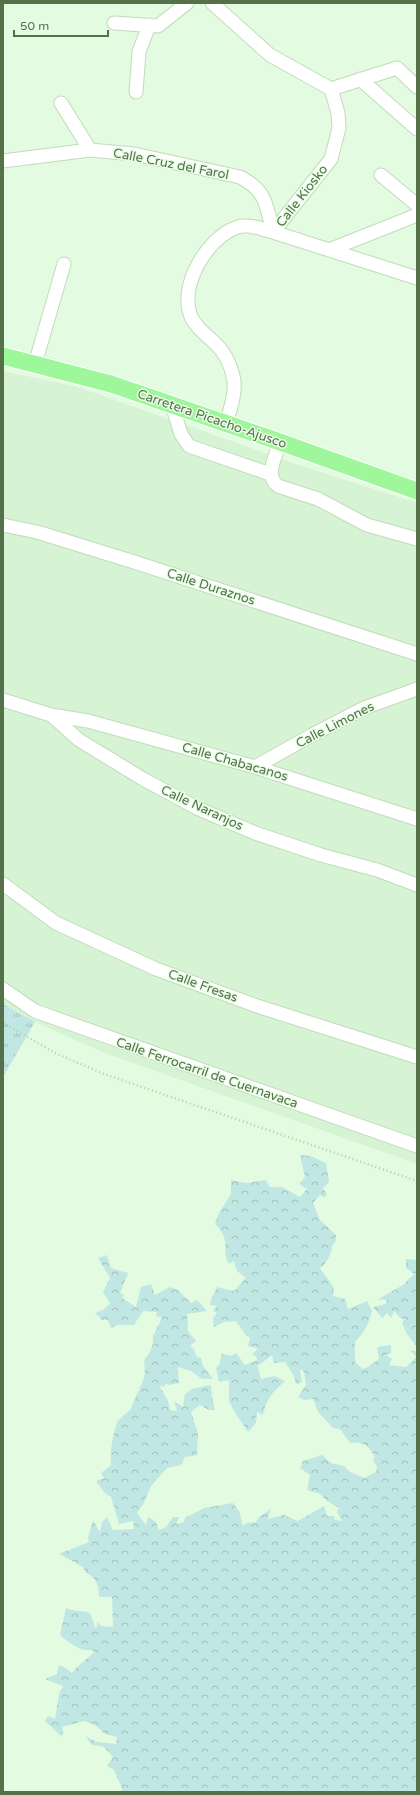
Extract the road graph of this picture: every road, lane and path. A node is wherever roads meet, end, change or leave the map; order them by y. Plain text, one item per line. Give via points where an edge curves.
1 (186, 3) edge
2 (212, 3) edge
3 (114, 23) dead end
4 (149, 25) junction
5 (360, 79) junction
6 (417, 87) edge
7 (331, 90) junction
8 (136, 92) dead end
9 (61, 103) dead end
10 (417, 129) edge
11 (90, 150) junction
12 (3, 161) edge
13 (381, 175) dead end
14 (417, 205) edge
15 (417, 215) edge
16 (274, 232) junction
17 (329, 250) junction
18 (64, 264) dead end
19 (417, 278) edge
20 (3, 356) edge
21 (34, 364) junction
22 (172, 405) junction
23 (226, 424) junction
24 (280, 442) junction
25 (270, 474) junction
26 (417, 491) edge
27 (3, 525) edge
28 (417, 539) edge
29 (417, 654) edge
30 (417, 689) edge
31 (3, 700) edge
32 (51, 715) junction
33 (255, 767) junction
34 (417, 819) edge
35 (3, 884) edge
36 (417, 885) edge
37 (3, 989) edge
38 (3, 1024) edge
39 (417, 1057) edge
40 (417, 1146) edge
41 (417, 1180) edge

1 - 4 street via 158,26
2 - 7 street via 270,55
3 - 4 street
4 - 8 street via 139,52
5 - 6 street via 397,68
5 - 7 street
5 - 10 street
7 - 16 street, Calle Kiosko via 338,112 339,128 331,159
9 - 11 street
11 - 12 street, Calle Cruz del Farol
11 - 16 street, Calle Cruz del Farol via 134,154 240,177 254,184 265,200
13 - 14 street
15 - 17 street
16 - 17 street
16 - 23 street via 252,226 236,228 224,234 206,252 197,265 191,281 188,297 190,313 195,324 221,350 229,362 233,378 233,394
17 - 19 street
18 - 21 street
20 - 21 main road, Carretera Picacho-Ajusco
21 - 22 main road, Carretera Picacho-Ajusco via 112,384
22 - 23 main road, Carretera Picacho-Ajusco
22 - 25 street via 181,434 189,446
23 - 24 main road, Carretera Picacho-Ajusco
24 - 25 street
24 - 26 main road, Carretera Picacho-Ajusco
25 - 28 street via 278,486 318,499 367,525
27 - 29 street, Calle Duraznos via 37,532 124,559
30 - 33 street, Calle Limones via 364,708
31 - 32 street, Calle Naranjos
32 - 33 street, Calle Chabacanos via 88,722
32 - 36 street, Calle Naranjos via 79,740 197,808 262,835
33 - 34 street, Calle Chabacanos
35 - 39 street, Calle Fresas via 56,923 156,969 258,1006
37 - 40 street, Calle Ferrocarril de Cuernavaca via 35,1011
38 - 41 path via 55,1053 104,1074

